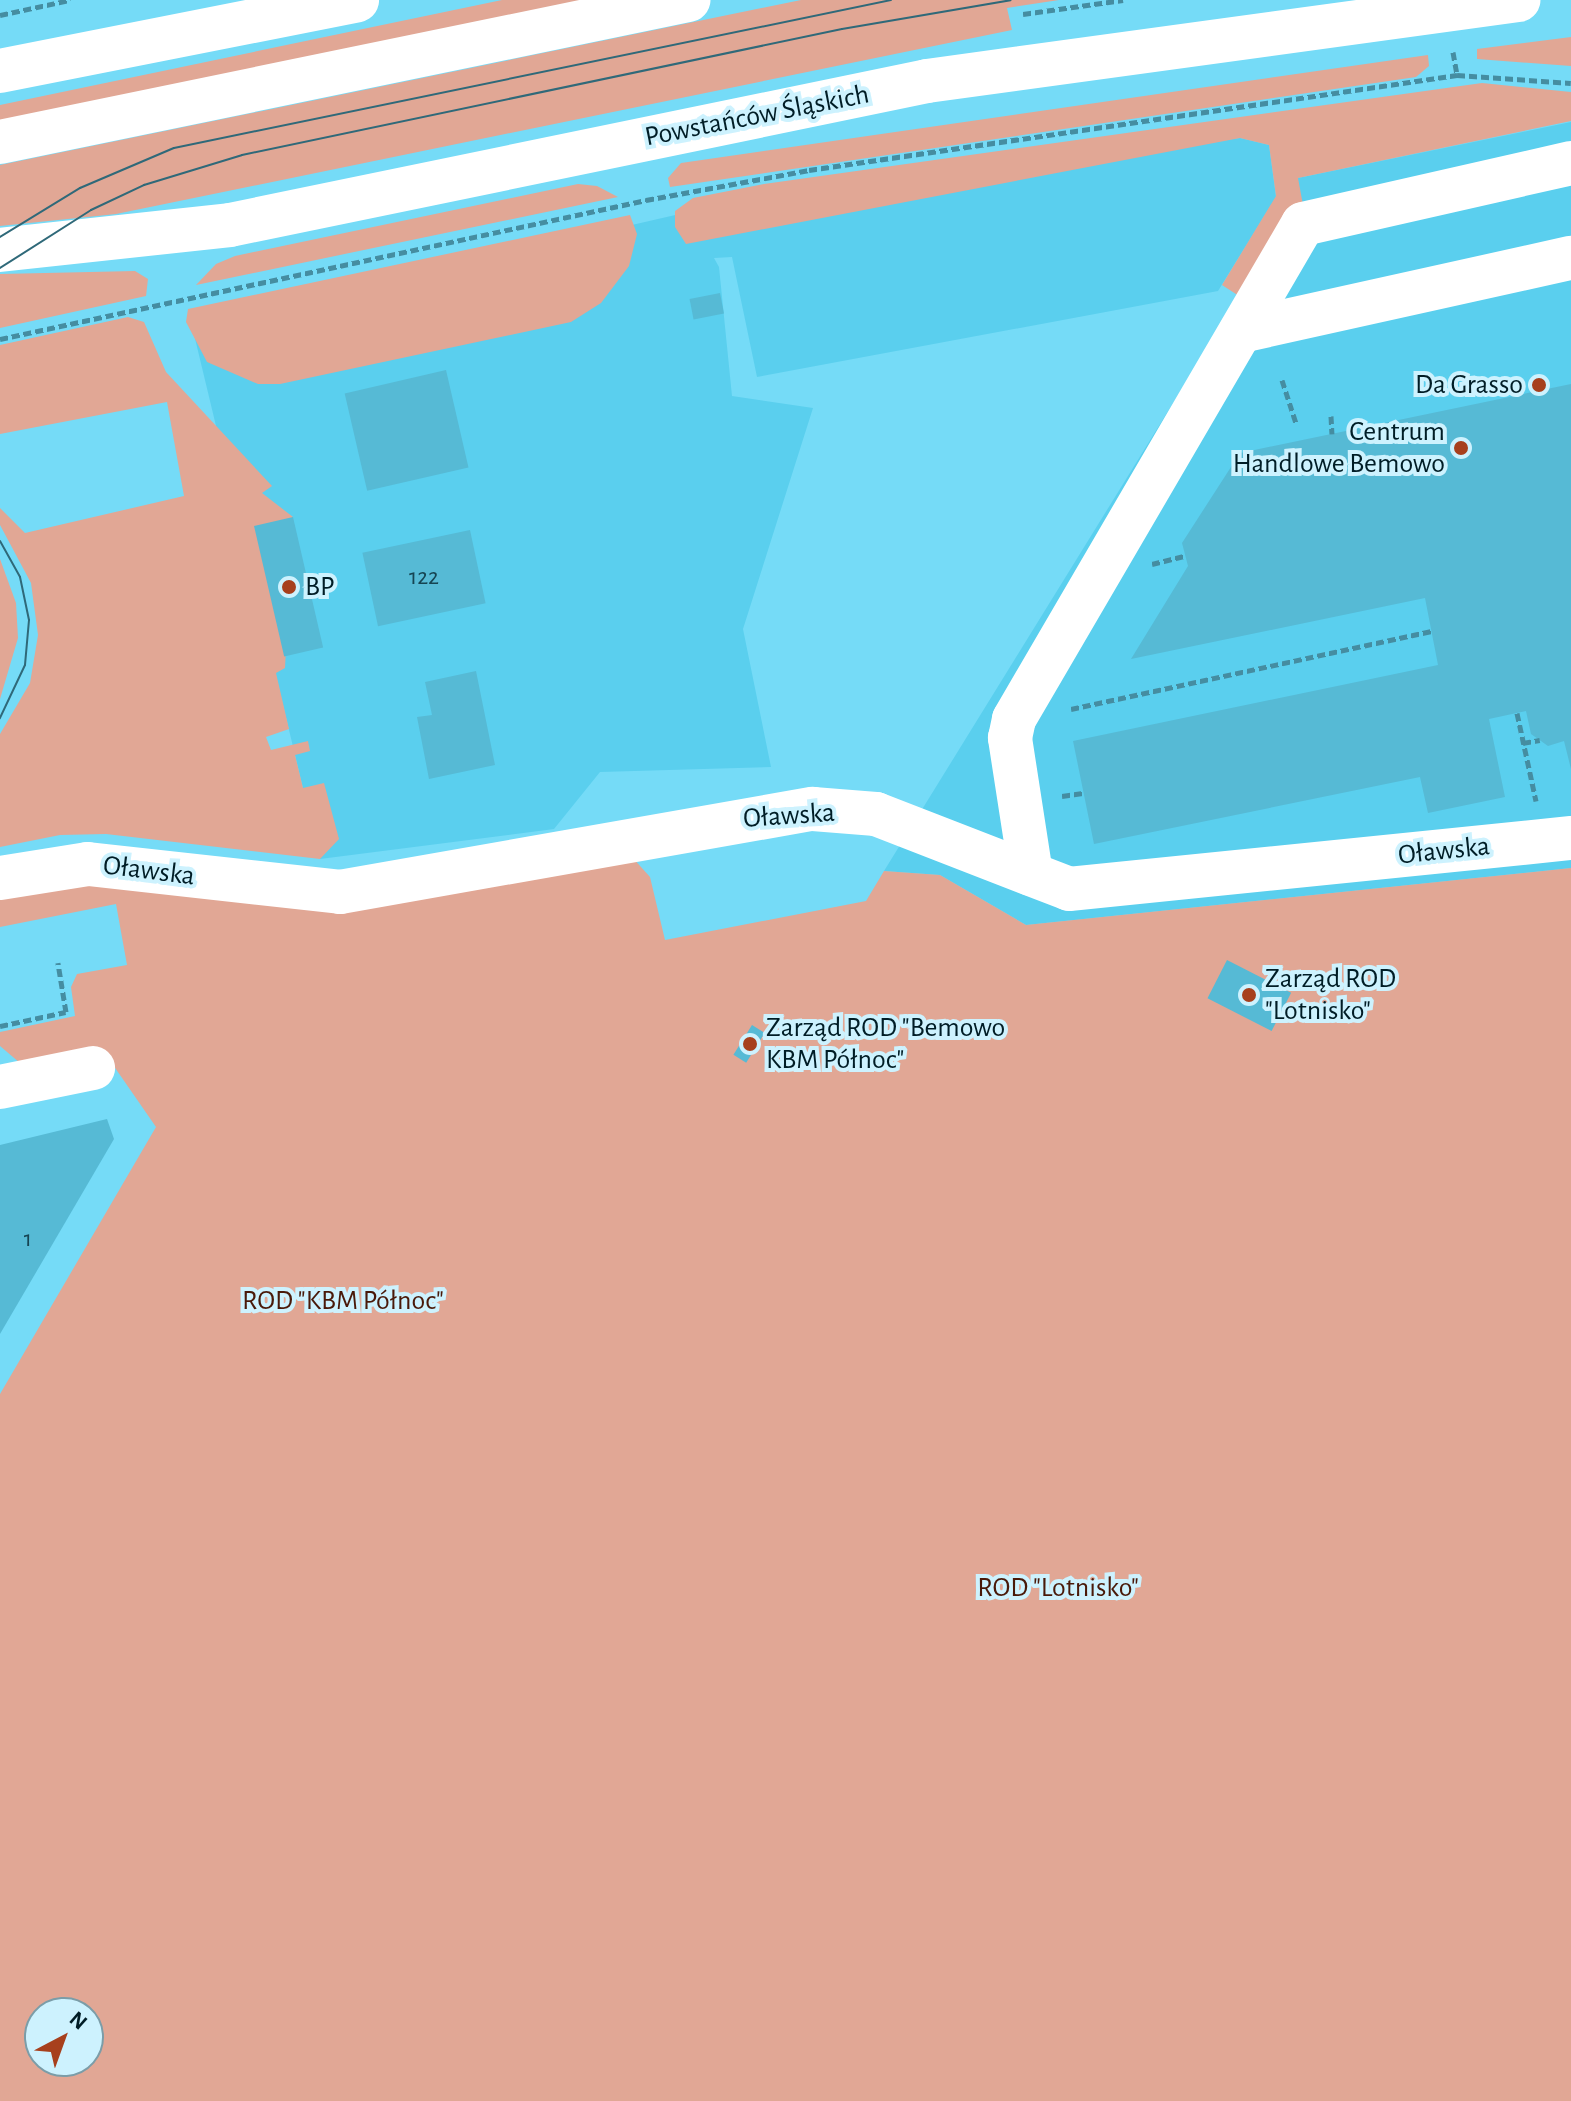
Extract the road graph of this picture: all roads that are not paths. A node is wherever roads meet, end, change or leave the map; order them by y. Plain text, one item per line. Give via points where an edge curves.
1 (357, 0) edge
2 (688, 0) edge
3 (1518, 0) edge
4 (226, 13) edge
5 (0, 71) edge
6 (0, 142) edge
7 (1571, 163) edge
8 (0, 250) edge
9 (1571, 258) edge
10 (1241, 331) junction
11 (1555, 824) edge
12 (1031, 874) junction
13 (0, 878) edge
14 (93, 1068) dead end
15 (0, 1087) edge

1 - 4 main road
2 - 6 main road
3 - 8 main road, Powstańców Śląskich via 927,81 230,225
4 - 5 main road
7 - 10 main road via 1303,224
9 - 10 main road
10 - 12 main road via 1014,719 1010,738
11 - 12 main road, Oławska via 1069,889
12 - 13 main road, Oławska via 876,814 813,809 340,892 88,864
14 - 15 main road

